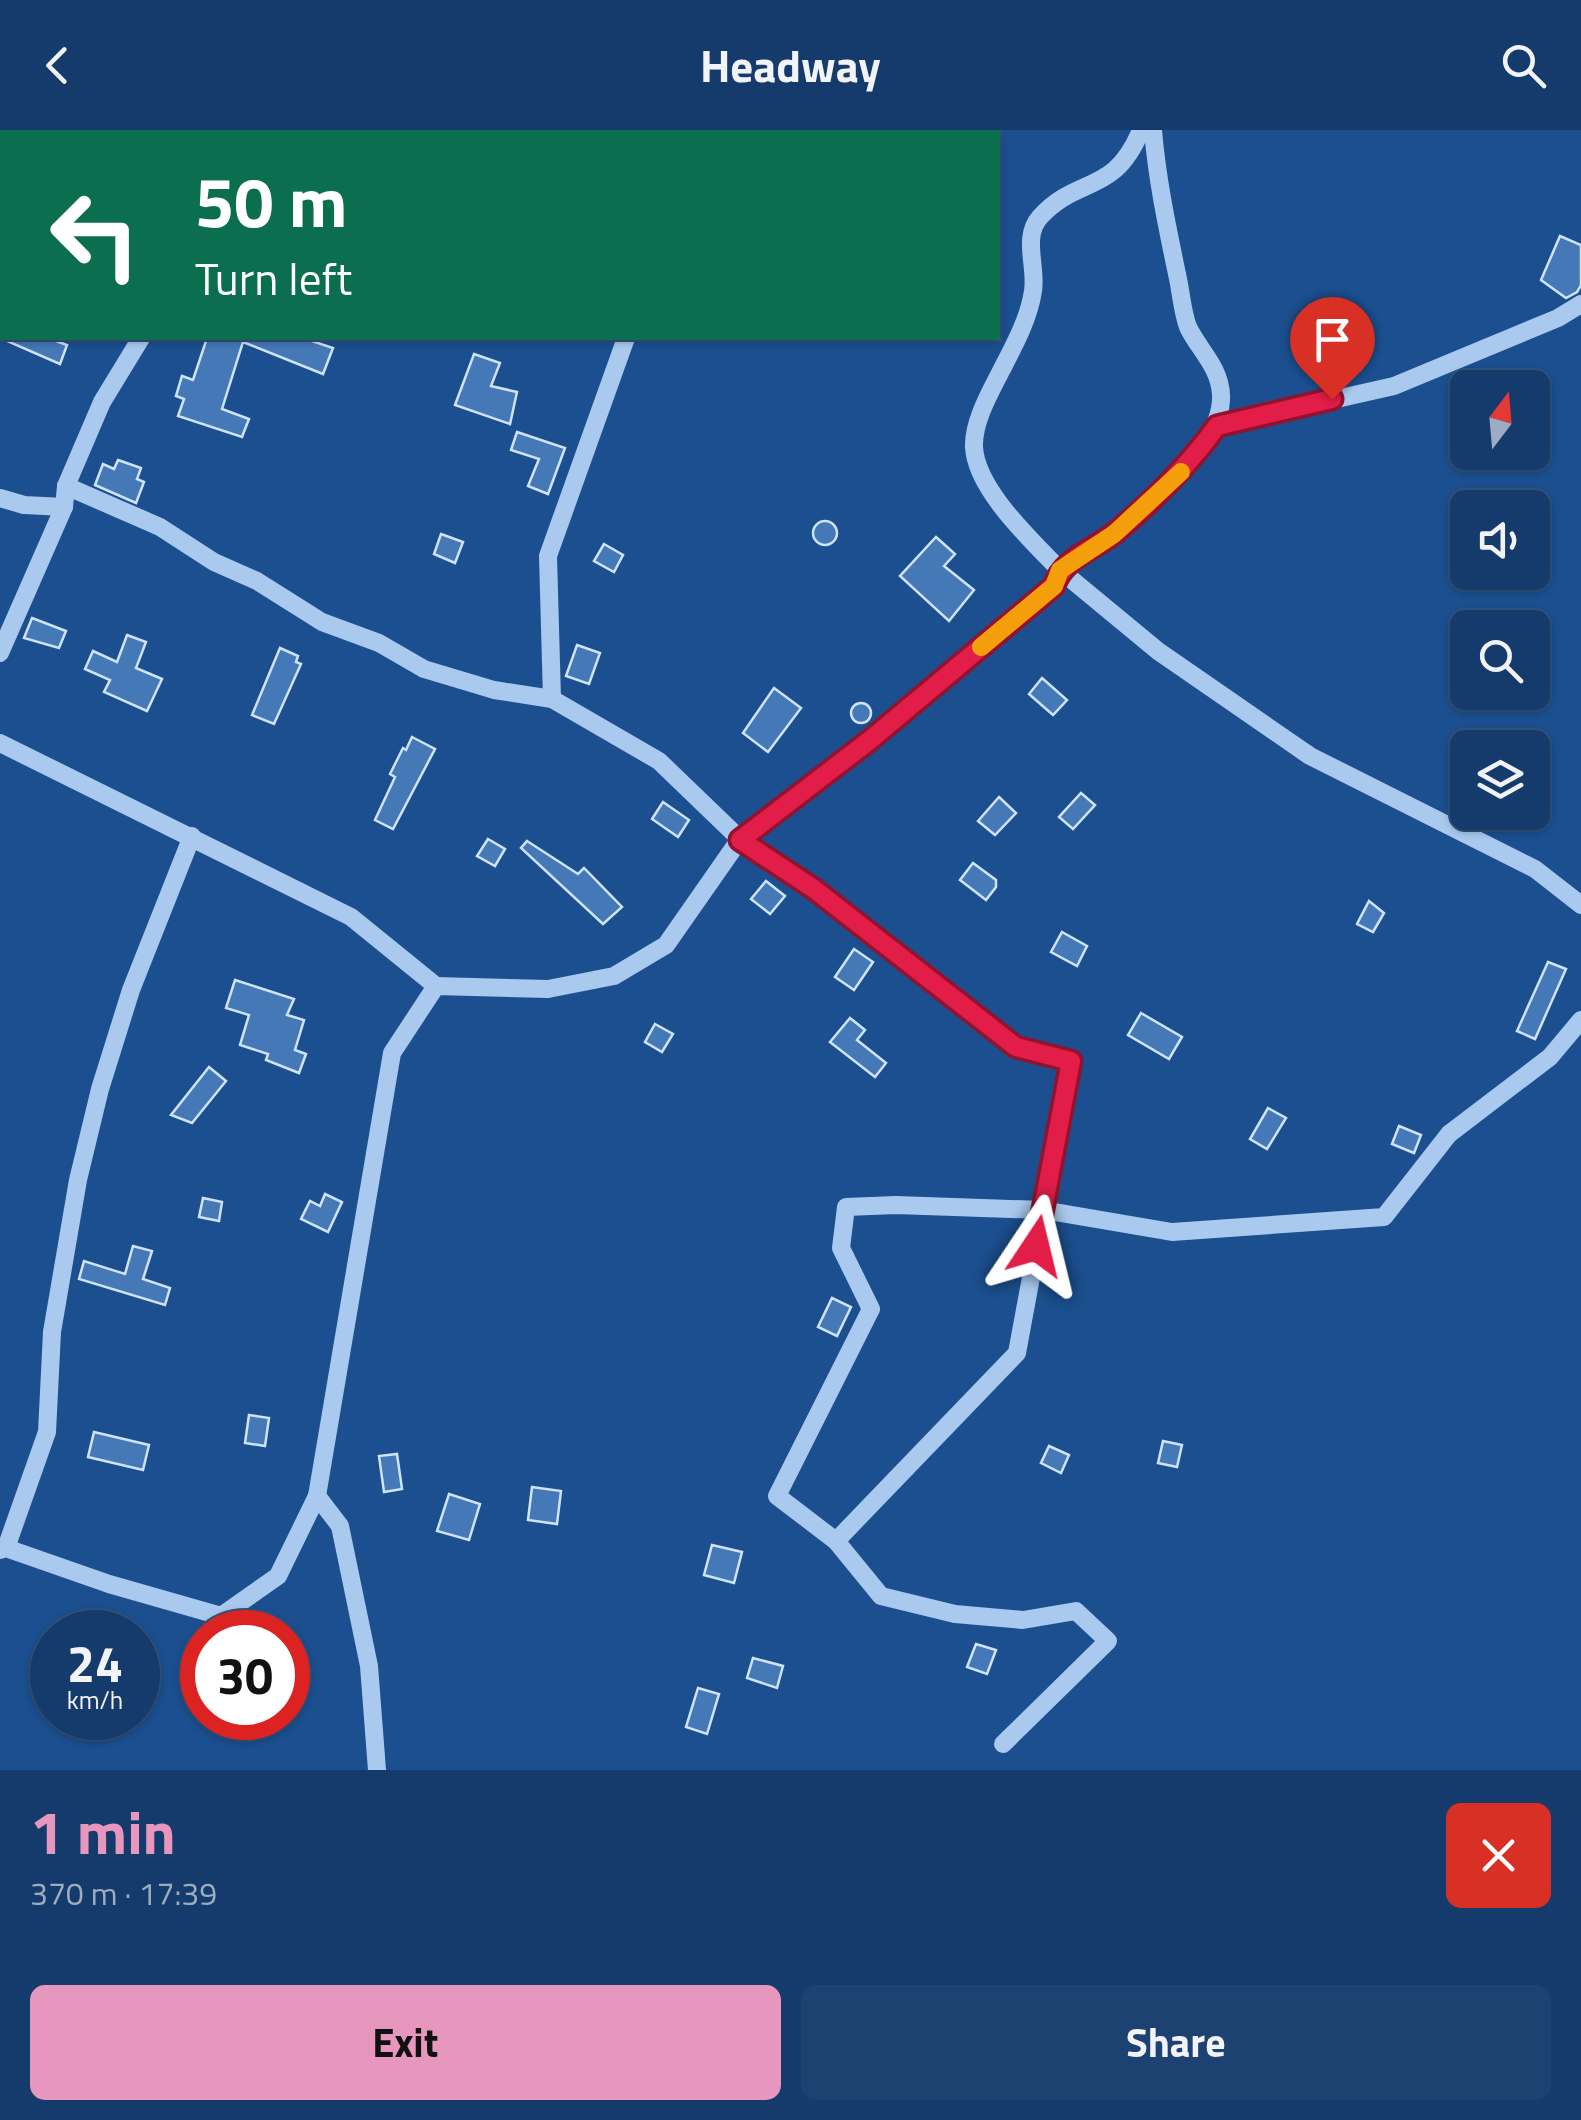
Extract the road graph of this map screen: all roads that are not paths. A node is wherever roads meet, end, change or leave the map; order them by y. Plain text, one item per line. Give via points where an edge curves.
1 (1140, 130) edge
2 (1153, 130) edge
3 (1581, 304) edge
4 (140, 340) edge
5 (625, 340) edge
6 (1217, 426) junction
7 (66, 486) junction
8 (0, 498) edge
9 (64, 507) junction
10 (1060, 570) junction
11 (0, 653) edge
12 (552, 699) junction
13 (0, 742) edge
14 (192, 836) junction
15 (740, 840) junction
16 (1581, 905) edge
17 (436, 986) junction
18 (1581, 1020) edge
19 (1043, 1210) junction
20 (318, 1496) junction
21 (836, 1541) junction
22 (3, 1549) edge
23 (1003, 1744) dead end
24 (378, 1770) edge

1 - 10 street via 1114,173 1038,218 1031,233 1034,289 973,444 978,475
2 - 6 street via 1188,325 1215,368 1222,395
3 - 6 street via 1394,386
4 - 7 street via 102,402
5 - 12 street via 548,556
6 - 10 street via 1190,463 1114,534
7 - 9 street
7 - 12 street via 160,526 322,622 379,642 424,670
8 - 9 street
9 - 11 street
10 - 15 street via 1054,586
10 - 16 street via 1158,650 1310,756 1535,869
12 - 15 street via 659,762
13 - 14 street
14 - 17 street via 351,917
14 - 22 street via 100,1089 52,1332 46,1432
15 - 17 street via 666,945 614,976 548,989
15 - 19 street via 814,889 1016,1047 1071,1061
17 - 20 street via 392,1054
18 - 19 street via 1550,1057 1449,1134 1384,1217 1172,1232
19 - 21 street via 1017,1353
19 - 21 street via 846,1207 841,1248 870,1309 778,1496
20 - 22 street via 278,1576 221,1616
20 - 24 street via 340,1526 370,1666
21 - 23 street via 881,1596 955,1614 1023,1620 1076,1612 1108,1641

